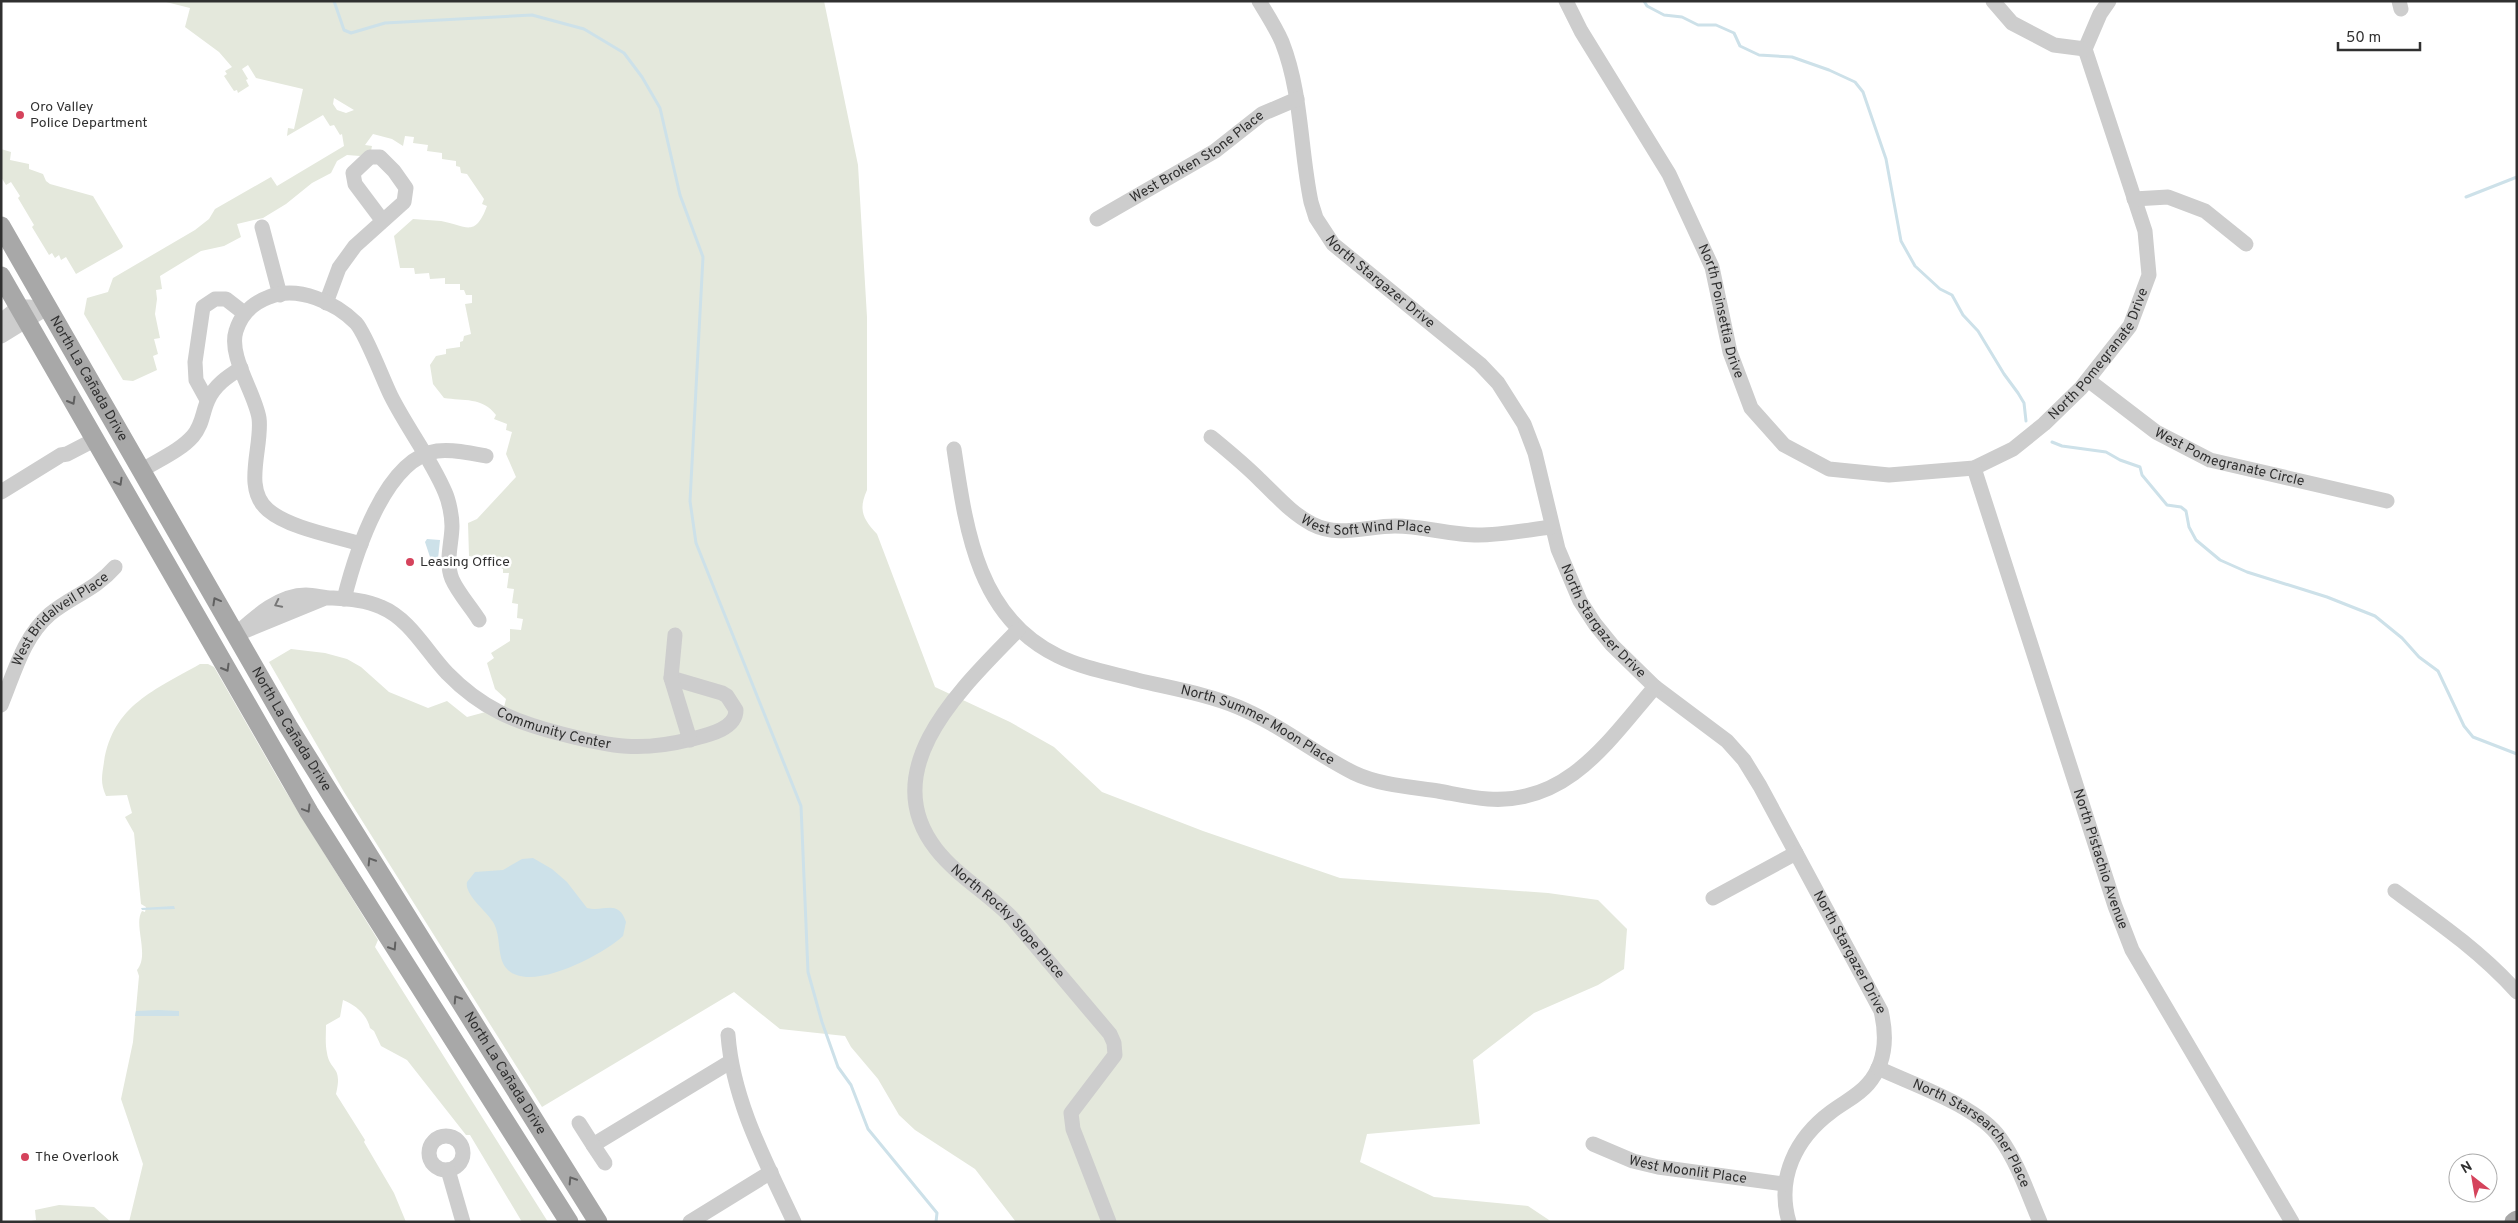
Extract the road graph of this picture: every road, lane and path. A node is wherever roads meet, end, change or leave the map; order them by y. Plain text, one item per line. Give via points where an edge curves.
1 (1259, 1) edge
2 (1566, 1) edge
3 (1994, 1) edge
4 (2109, 1) edge
5 (2085, 49) junction
6 (1297, 99) junction
7 (2134, 199) junction
8 (1097, 218) dead end
9 (382, 220) dead end
10 (1, 226) edge
11 (262, 227) dead end
12 (2246, 244) dead end
13 (1, 276) edge
14 (280, 294) junction
15 (326, 303) junction
16 (48, 307) junction
17 (244, 313) junction
18 (23, 314) junction
19 (1, 321) edge
20 (1, 336) edge
21 (241, 368) junction
22 (2088, 380) junction
23 (207, 400) junction
24 (1211, 437) dead end
25 (94, 440) junction
26 (954, 449) dead end
27 (424, 456) junction
28 (486, 456) dead end
29 (1974, 468) junction
30 (141, 470) junction
31 (1, 492) edge
32 (2387, 501) dead end
33 (1551, 527) junction
34 (361, 544) junction
35 (115, 566) dead end
36 (344, 599) junction
37 (479, 620) dead end
38 (1018, 630) junction
39 (235, 635) junction
40 (675, 635) dead end
41 (671, 678) junction
42 (1655, 687) junction
43 (1, 705) edge
44 (690, 740) junction
45 (1796, 853) junction
46 (2395, 891) dead end
47 (1713, 898) dead end
48 (2517, 992) edge
49 (728, 1035) dead end
50 (730, 1062) junction
51 (1878, 1068) junction
52 (508, 1079) junction
53 (487, 1092) junction
54 (580, 1123) dead end
55 (1593, 1144) dead end
56 (593, 1145) junction
57 (605, 1163) dead end
58 (448, 1170) dead end
59 (771, 1172) junction
60 (1784, 1184) junction
61 (463, 1222) edge
62 (569, 1222) edge
63 (598, 1222) edge
64 (690, 1222) edge
65 (794, 1222) edge
66 (1109, 1222) edge
67 (1790, 1222) edge
68 (2040, 1222) edge
69 (2292, 1222) edge

1 - 6 street, North Stargazer Drive via 1281,41
2 - 29 street, North Poinsettia Drive via 1580,31 1668,174 1712,267 1730,352 1751,408 1784,445 1830,469 1888,474
3 - 5 street via 2012,23 2054,45
4 - 5 street
5 - 7 street, North Pomegranate Drive
6 - 8 street, West Broken Stone Place via 1262,114 1215,151
6 - 33 street, North Stargazer Drive via 1306,180 1316,218 1326,235 1340,250 1480,364 1498,383 1524,424 1535,453
7 - 12 street via 2168,197 2206,211
7 - 22 street, North Pomegranate Drive via 2145,231 2149,274 2130,326
9 - 15 street via 355,246 339,268
10 - 16 main road, North La Cañada Drive
11 - 14 street
13 - 18 main road, North La Cañada Drive
14 - 15 street
14 - 17 street via 259,301
15 - 27 street via 335,306 358,325
16 - 18 street
16 - 30 main road, North La Cañada Drive
17 - 21 street via 235,332
17 - 23 street via 226,299 214,300 203,307 195,371 196,380
18 - 19 street
18 - 20 street
18 -> 25 main road, North La Cañada Drive
21 - 23 street via 220,382
21 - 34 street via 260,420 255,476 258,494 267,510 287,521
22 - 29 street, North Pomegranate Drive via 2044,424 2013,449
22 - 32 street, West Pomegranate Circle via 2156,432 2210,460
23 - 30 street via 202,423 193,436
24 - 33 street, West Soft Wind Place via 1298,516 1331,530 1352,532 1392,526 1479,535
25 - 31 street via 61,454
25 -> 53 main road, North La Cañada Drive via 309,812
26 - 38 street, North Summer Moon Place via 980,572 990,592
27 - 28 street via 436,451
27 - 34 street via 395,477
27 - 37 street via 445,492 452,524 449,560 452,578
29 - 69 street, North Pistachio Avenue via 2132,950
39 -> 30 main road, North La Cañada Drive
33 - 42 street, North Stargazer Drive via 1570,579 1595,624 1612,646
34 - 36 street via 354,558
35 - 43 street, West Bridalveil Place via 103,581 57,609 35,630
36 - 39 street, Community Center via 305,595 281,601 256,616
36 - 44 street, Community Center via 381,607 418,636 447,672 478,701 524,724 610,746 643,747
38 - 42 street, North Summer Moon Place via 1059,657 1256,714 1355,773 1392,784 1489,799 1514,798 1564,782 1593,758
38 - 66 street, North Rocky Slope Place via 964,685 921,751 914,785 916,802 928,837 947,862 997,902 1110,1034 1115,1055 1071,1113 1073,1129
52 -> 39 main road, North La Cañada Drive via 349,828
40 - 41 street
41 - 44 street
41 - 44 street, Community Center via 727,696 736,710 733,721 726,727
42 - 45 street, North Stargazer Drive via 1714,730 1744,760
45 - 47 street
45 - 51 street, North Stargazer Drive via 1881,1011 1885,1030
46 - 48 street via 2466,943
49 - 50 street
50 - 56 street
50 - 59 street via 742,1105
51 - 60 street, North Stargazer Drive via 1856,1096 1816,1124 1801,1140
51 - 68 street, North Starsearcher Place via 1967,1110 1985,1122 2000,1137 2011,1156
52 - 53 main road
63 -> 52 main road, North La Cañada Drive
53 - 62 main road, North La Cañada Drive
54 - 56 street
55 - 60 street, West Moonlit Place via 1658,1167
56 - 57 street
58 - 61 street
59 - 64 street
59 - 65 street
60 - 67 street, North Stargazer Drive

